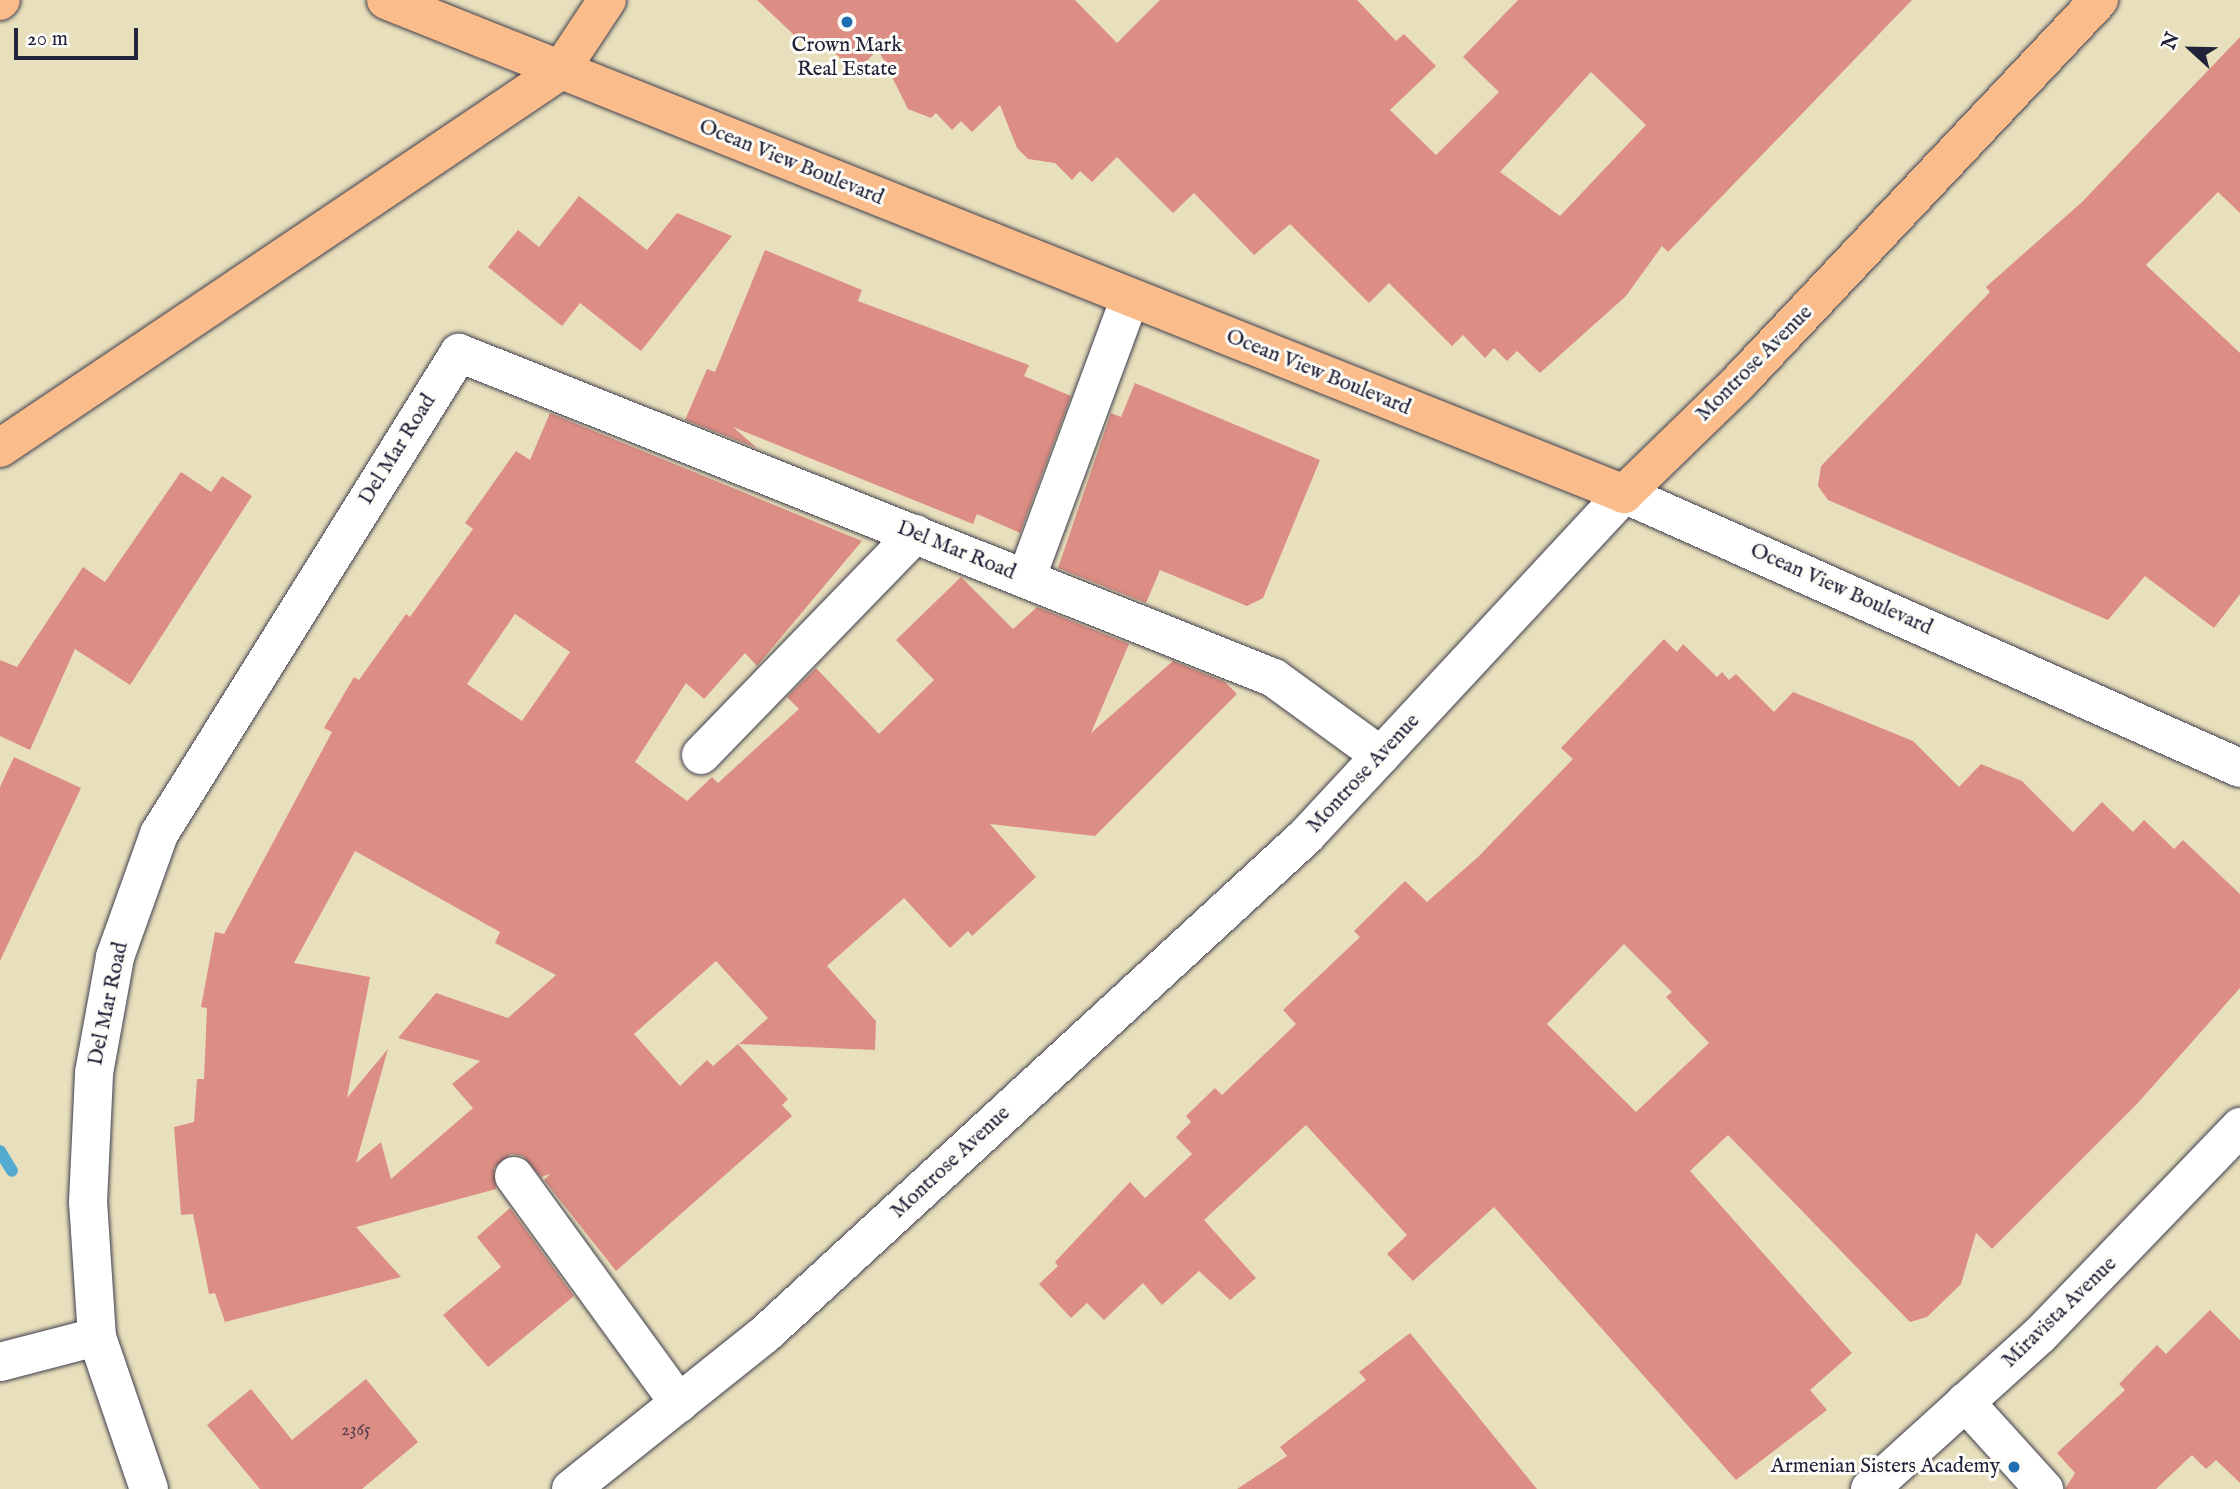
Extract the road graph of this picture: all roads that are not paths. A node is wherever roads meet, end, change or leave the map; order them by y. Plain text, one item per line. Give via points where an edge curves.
1 (386, 0) edge
2 (607, 0) edge
3 (2099, 0) edge
4 (560, 71) junction
5 (1130, 298) junction
6 (0, 448) edge
7 (1624, 494) junction
8 (915, 534) junction
9 (1026, 579) junction
10 (701, 755) dead end
11 (1381, 755) junction
12 (2240, 768) edge
13 (2240, 1127) edge
14 (514, 1177) dead end
15 (97, 1337) junction
16 (0, 1362) edge
17 (1965, 1402) junction
18 (679, 1403) junction
19 (149, 1489) edge
20 (571, 1489) edge
21 (1870, 1489) edge
22 (2044, 1489) edge

1 - 4 main road, Ocean View Boulevard
2 - 4 main road
3 - 7 main road, Montrose Avenue via 1806,312
4 - 5 main road, Ocean View Boulevard
4 - 6 main road
5 - 7 main road, Ocean View Boulevard
5 - 9 street
7 - 11 street, Montrose Avenue
7 - 12 street, Ocean View Boulevard
8 - 9 street, Del Mar Road
8 - 10 street
8 - 15 street, Del Mar Road via 459,353 159,834 115,957 93,1073 88,1202
9 - 11 street, Del Mar Road via 1274,678
11 - 18 street, Montrose Avenue via 1306,836 764,1335
13 - 17 street, Miravista Avenue via 2101,1275
14 - 18 street
15 - 16 street
15 - 19 street, Del Mar Road
17 - 21 street, Miravista Avenue
17 - 22 street
18 - 20 street, Montrose Avenue

